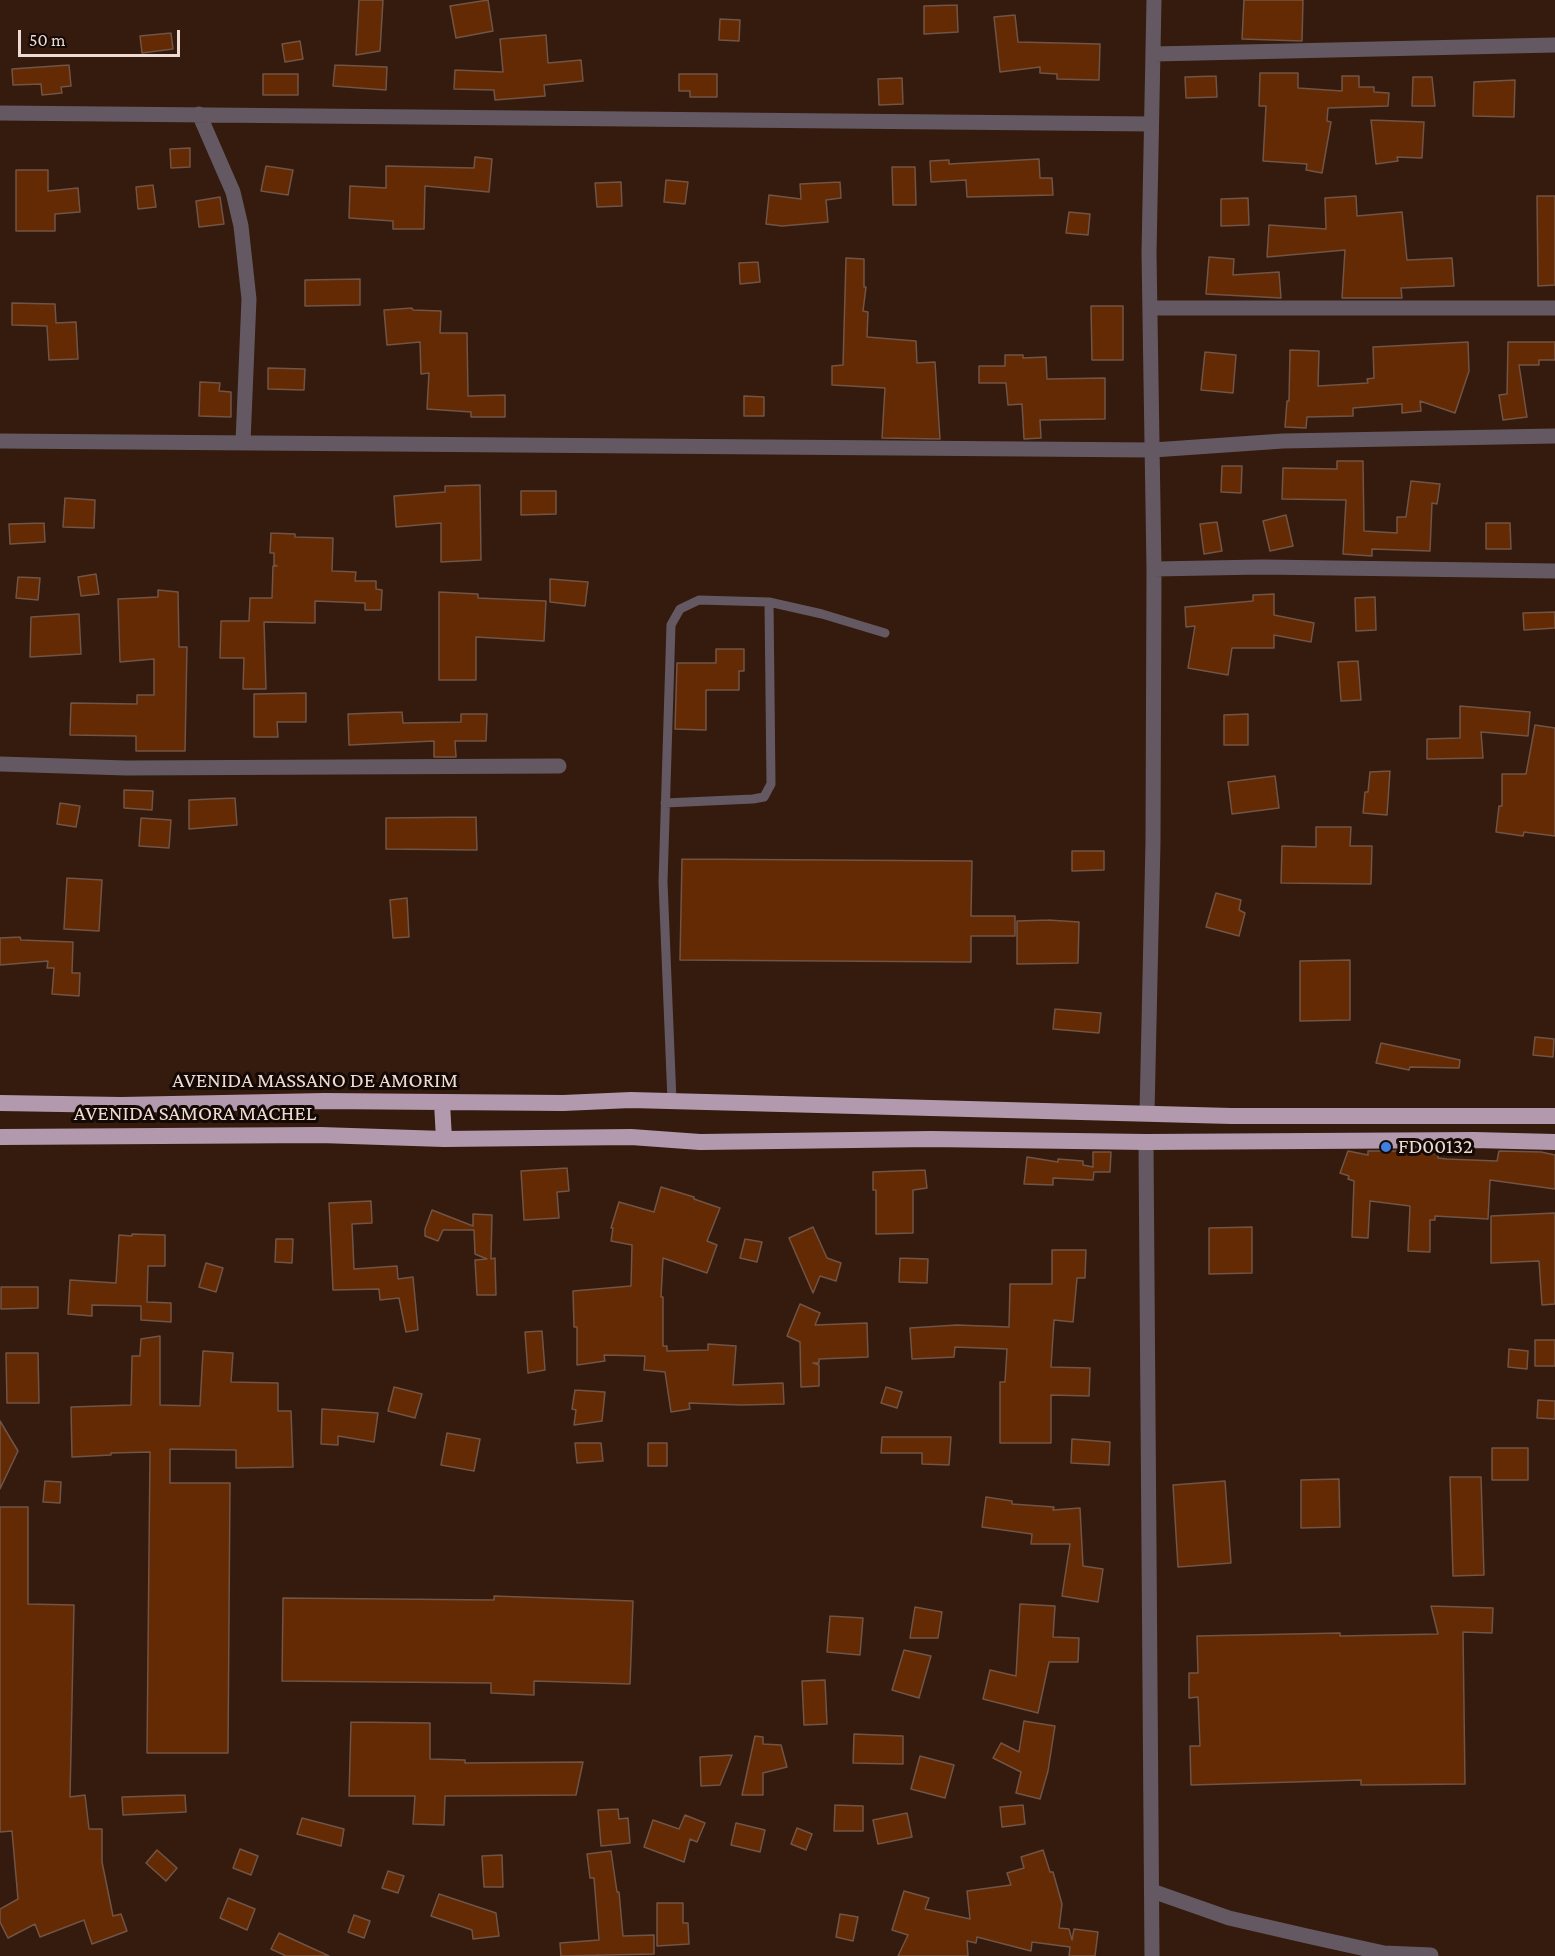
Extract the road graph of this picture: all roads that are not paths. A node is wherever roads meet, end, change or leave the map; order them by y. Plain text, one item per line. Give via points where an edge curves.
1 (1154, 0) edge
2 (1555, 45) edge
3 (1154, 54) junction
4 (0, 113) edge
5 (200, 114) junction
6 (1151, 124) junction
7 (1150, 308) junction
8 (1555, 309) edge
9 (1555, 436) edge
10 (0, 441) edge
11 (243, 442) junction
12 (1153, 450) junction
13 (1154, 569) junction
14 (1555, 571) edge
15 (769, 602) junction
16 (885, 633) dead end
17 (0, 764) edge
18 (559, 766) dead end
19 (664, 803) junction
20 (672, 1101) junction
21 (0, 1102) edge
22 (442, 1103) junction
23 (1147, 1113) junction
24 (1555, 1116) edge
25 (0, 1137) edge
26 (444, 1139) junction
27 (1555, 1142) edge
28 (1146, 1143) junction
29 (1152, 1891) junction
30 (1431, 1955) edge
31 (1152, 1956) edge

1 - 3 street
2 - 3 street
3 - 6 street
4 - 5 street
5 - 6 street
5 - 11 street via 233,192 241,226 249,299
6 - 7 street
7 - 8 street
7 - 12 street
9 - 12 street via 1283,441
10 - 11 street
11 - 12 street
12 - 13 street
13 - 14 street
13 - 23 street
15 - 16 lane
15 - 19 lane via 699,600 680,609 671,625
15 - 19 lane via 771,784 764,797 753,799
17 - 18 street via 126,768
19 - 20 lane via 663,882
20 - 22 highway, AVENIDA MASSANO DE AMORIM
20 - 23 highway, AVENIDA MASSANO DE AMORIM
21 - 22 highway, AVENIDA MASSANO DE AMORIM
22 - 26 highway
23 - 24 highway, AVENIDA MASSANO DE AMORIM
25 - 26 highway, AVENIDA SAMORA MACHEL via 320,1135
26 - 28 highway via 631,1137 700,1142 931,1139
27 - 28 highway
28 - 29 street
29 - 30 street via 1262,1926 1384,1953
29 - 31 street

